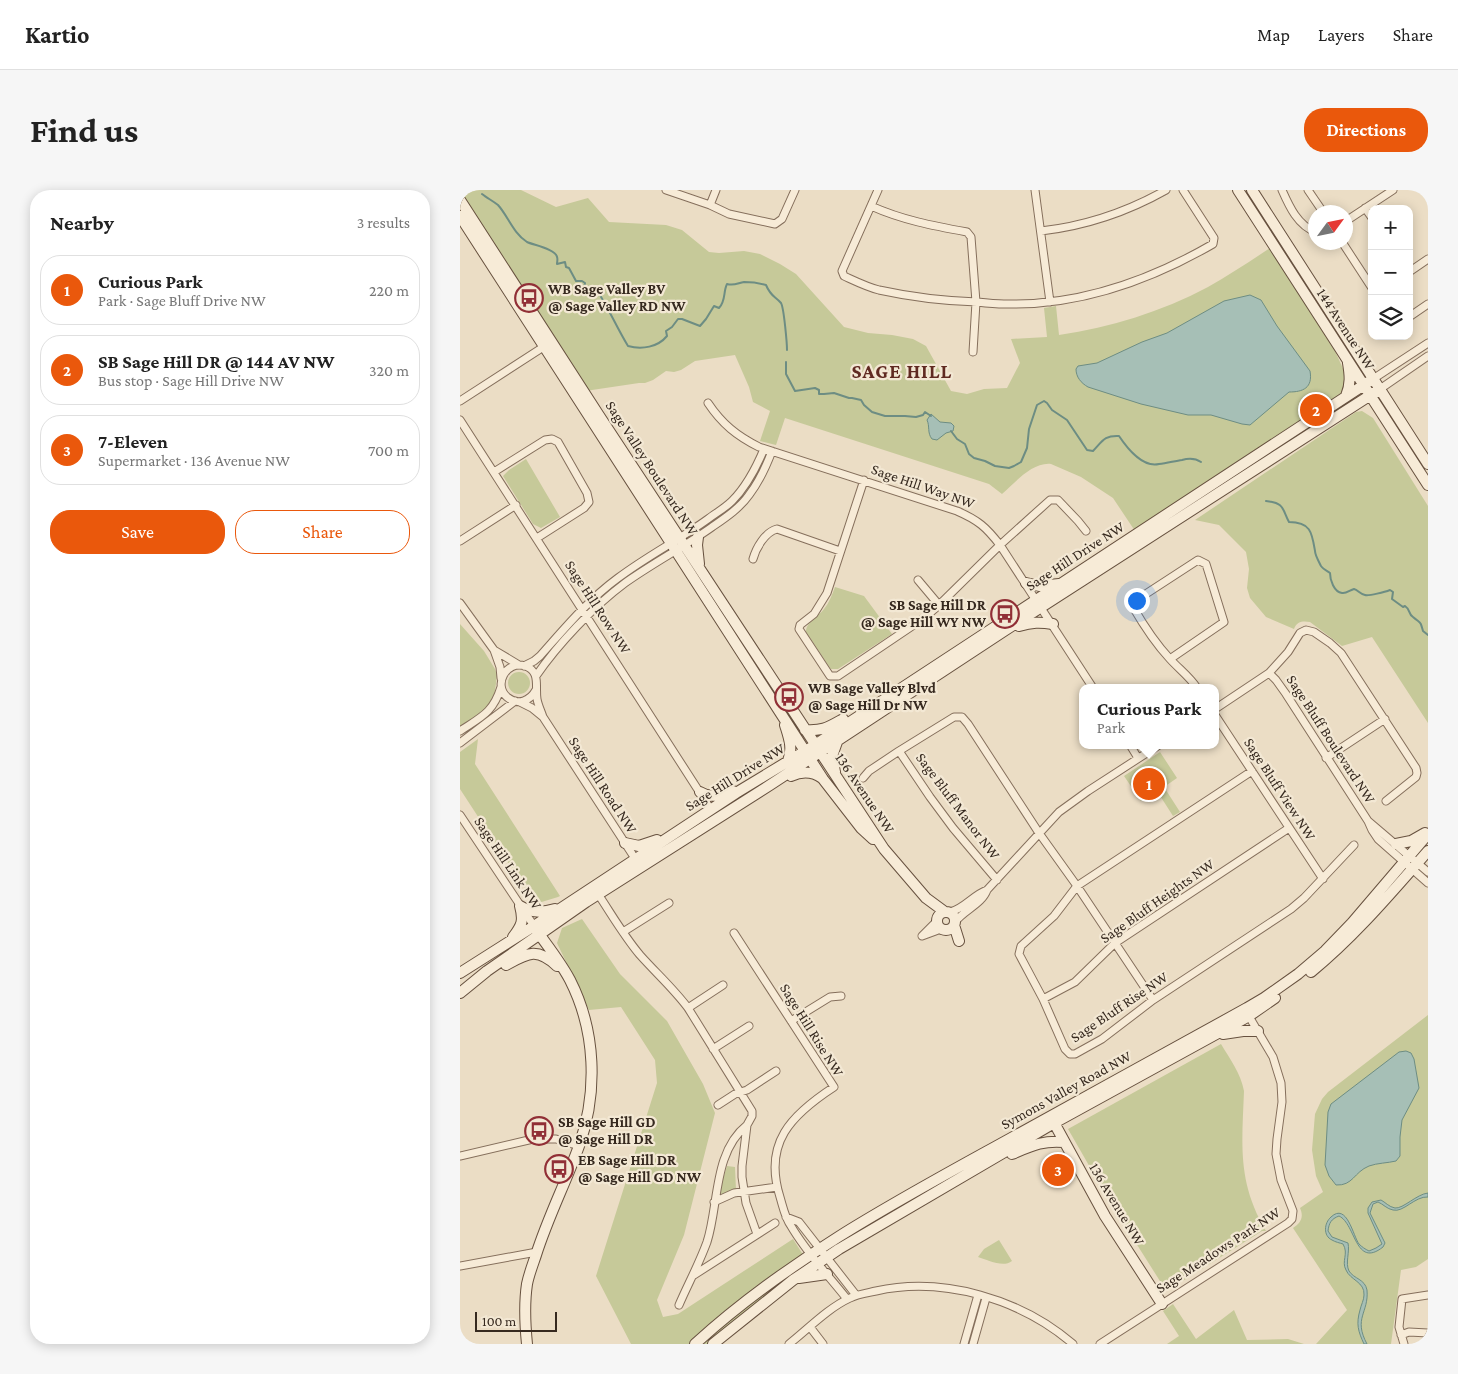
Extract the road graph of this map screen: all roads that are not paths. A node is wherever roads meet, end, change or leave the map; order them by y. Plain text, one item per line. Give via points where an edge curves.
1 (666, 190) edge
2 (716, 190) edge
3 (795, 190) edge
4 (878, 190) edge
5 (1035, 190) edge
6 (1166, 190) edge
7 (1183, 190) edge
8 (1238, 190) edge
9 (1252, 190) edge
10 (1282, 190) edge
11 (1308, 190) edge
12 (1392, 190) edge
13 (460, 200) edge
14 (710, 204) junction
15 (1318, 205) edge
16 (871, 206) junction
17 (1365, 208) junction
18 (1368, 212) edge
19 (460, 216) edge
20 (1353, 216) edge
21 (1308, 230) edge
22 (1041, 232) junction
23 (1347, 250) edge
24 (1428, 260) edge
25 (1413, 269) edge
26 (1368, 282) edge
27 (976, 302) junction
28 (1050, 302) junction
29 (1428, 304) edge
30 (1413, 314) edge
31 (1428, 343) edge
32 (548, 344) junction
33 (973, 352) dead end
34 (1428, 356) edge
35 (1348, 360) junction
36 (1373, 379) junction
37 (1364, 385) junction
38 (1380, 389) junction
39 (1371, 395) junction
40 (1346, 396) junction
41 (460, 400) edge
42 (708, 403) dead end
43 (1350, 408) junction
44 (1380, 409) junction
45 (460, 420) edge
46 (764, 449) junction
47 (772, 452) junction
48 (1428, 464) edge
49 (494, 472) junction
50 (864, 480) junction
51 (1428, 485) edge
52 (516, 505) junction
53 (1086, 531) dead end
54 (698, 537) junction
55 (537, 538) junction
56 (460, 541) edge
57 (678, 544) junction
58 (1000, 544) junction
59 (840, 551) junction
60 (753, 559) dead end
61 (700, 568) junction
62 (918, 580) dead end
63 (1026, 583) junction
64 (1060, 584) junction
65 (460, 603) edge
66 (1039, 603) junction
67 (939, 605) junction
68 (582, 608) junction
69 (587, 616) junction
70 (1053, 624) junction
71 (1004, 631) junction
72 (494, 650) junction
73 (1170, 659) junction
74 (522, 666) junction
75 (1269, 673) junction
76 (536, 676) junction
77 (501, 684) junction
78 (1090, 684) edge
79 (1195, 684) edge
80 (536, 690) junction
81 (518, 702) junction
82 (876, 704) junction
83 (1219, 706) edge
84 (781, 713) junction
85 (544, 717) junction
86 (1385, 719) junction
87 (1219, 721) edge
88 (805, 730) junction
89 (460, 731) edge
90 (836, 742) junction
91 (460, 743) edge
92 (817, 749) junction
93 (1132, 749) edge
94 (1153, 749) edge
95 (899, 751) junction
96 (808, 755) junction
97 (1138, 758) junction
98 (1326, 758) junction
99 (788, 761) junction
100 (1252, 771) junction
101 (836, 776) junction
102 (863, 778) dead end
103 (823, 779) junction
104 (750, 785) junction
105 (770, 785) junction
106 (700, 792) junction
107 (756, 794) junction
108 (1386, 801) dead end
109 (711, 810) junction
110 (460, 815) edge
111 (1368, 821) junction
112 (1289, 828) junction
113 (1039, 833) junction
114 (1428, 833) edge
115 (672, 835) junction
116 (624, 843) junction
117 (1396, 844) junction
118 (1354, 845) dead end
119 (884, 849) junction
120 (1428, 851) edge
121 (1411, 862) junction
122 (638, 863) junction
123 (1428, 872) edge
124 (1322, 879) junction
125 (997, 880) junction
126 (1428, 882) edge
127 (1077, 886) junction
128 (598, 894) junction
129 (669, 903) dead end
130 (566, 905) junction
131 (520, 906) junction
132 (562, 920) junction
133 (946, 921) joint
134 (537, 931) junction
135 (623, 932) junction
136 (734, 933) dead end
137 (509, 942) junction
138 (1115, 943) junction
139 (492, 952) junction
140 (460, 972) edge
141 (460, 978) edge
142 (570, 980) junction
143 (723, 985) dead end
144 (471, 986) junction
145 (460, 993) edge
146 (842, 996) dead end
147 (1042, 998) junction
148 (1153, 1000) junction
149 (688, 1008) junction
150 (1247, 1013) junction
151 (791, 1021) junction
152 (749, 1026) dead end
153 (1258, 1032) junction
154 (1213, 1037) junction
155 (713, 1049) junction
156 (776, 1071) dead end
157 (740, 1092) junction
158 (718, 1105) dead end
159 (1052, 1120) junction
160 (747, 1125) junction
161 (1064, 1142) junction
162 (579, 1146) junction
163 (460, 1156) edge
164 (997, 1157) junction
165 (777, 1187) junction
166 (744, 1192) junction
167 (714, 1202) junction
168 (775, 1223) dead end
169 (758, 1234) junction
170 (704, 1250) junction
171 (815, 1251) junction
172 (537, 1252) junction
173 (716, 1260) junction
174 (822, 1260) junction
175 (460, 1266) edge
176 (694, 1274) junction
177 (827, 1274) junction
178 (793, 1280) junction
179 (856, 1295) junction
180 (978, 1295) junction
181 (1428, 1295) edge
182 (986, 1298) junction
183 (847, 1299) junction
184 (1162, 1304) junction
185 (679, 1305) dead end
186 (810, 1327) junction
187 (1428, 1333) edge
188 (1401, 1334) junction
189 (527, 1344) edge
190 (694, 1344) edge
191 (713, 1344) edge
192 (789, 1344) edge
193 (823, 1344) edge
194 (964, 1344) edge
195 (973, 1344) edge
196 (1073, 1344) edge
197 (1100, 1344) edge
198 (1404, 1344) edge

1 - 14 street
2 - 14 street
3 - 14 street via 782,218 775,224 729,214
4 - 16 street
5 - 22 street
6 - 22 street via 1116,214
7 - 28 street via 1214,238 1213,244 1185,260 1112,290
8 - 35 street, 144 Avenue NW
9 - 36 street, 144 Avenue NW
10 - 21 street
11 - 15 street
12 - 17 street
13 - 32 street, Sage Valley Boulevard NW
16 - 27 street via 914,222 967,232 971,237
16 - 27 street via 842,271 844,276 878,290
17 - 18 street
17 - 20 street
19 - 32 street, Sage Valley Boulevard NW
22 - 28 street
23 - 26 street
24 - 25 street
27 - 28 street
27 - 33 street
29 - 30 street
31 - 36 street
32 - 41 street
32 - 57 street, Sage Valley Boulevard NW
34 - 38 street
35 - 37 street, 144 Avenue NW
35 - 40 street via 1350,388
36 - 37 street, Sage Hill Drive NW
36 - 38 street, 144 Avenue NW
37 - 39 street, 144 Avenue NW
37 - 40 street, Sage Hill Drive NW
38 - 39 street, Sage Hill Drive NW
38 - 48 street, 144 Avenue NW
39 - 43 street, Sage Hill Drive NW
39 - 44 street, 144 Avenue NW
40 - 64 street, Sage Hill Drive NW
42 - 46 street, Sage Hill Way NW via 731,430
43 - 44 street
43 - 66 street, Sage Hill Drive NW
44 - 51 street, 144 Avenue NW
45 - 49 street, Sage Hill Row NW
46 - 47 street, Sage Hill Way NW
46 - 57 street via 756,469 732,501
47 - 50 street, Sage Hill Way NW
47 - 54 street via 748,497
49 - 52 street, Sage Hill Row NW
49 - 55 street via 545,440 558,442 589,502
50 - 58 street, Sage Hill Way NW via 970,516
50 - 59 street
52 - 55 street, Sage Hill Row NW
52 - 56 street
53 - 58 street via 1058,500 1050,500
54 - 57 street
54 - 61 street
55 - 68 street, Sage Hill Row NW
57 - 61 street, Sage Valley Boulevard NW
57 - 68 street via 631,569
57 - 69 street
57 - 84 street, Sage Valley Boulevard NW
58 - 63 street, Sage Hill Way NW
58 - 67 street
59 - 60 street via 777,529 771,530 756,549
59 - 67 street via 824,599 799,629 830,676 838,676
61 - 88 street, Sage Valley Boulevard NW
62 - 67 street
63 - 64 street via 1040,586
63 - 66 street, Sage Hill Way NW
64 - 66 street, Sage Hill Drive NW
65 - 72 street
66 - 70 street, Sage Hill Way NW
66 - 71 street, Sage Hill Drive NW
66 - 82 street, Sage Hill Drive NW
68 - 69 street, Sage Hill Row NW
68 - 74 street via 540,656
69 - 76 street
69 - 106 street, Sage Hill Row NW
70 - 71 street via 1031,622
70 - 78 street, Sage Hill Way NW
71 - 90 street, Sage Hill Drive NW
72 - 74 street
72 - 77 street
73 - 73 street via 1148,633 1133,608 1135,601 1198,560 1206,564 1224,622
73 - 79 street
74 - 76 street
74 - 77 street via 509,668
75 - 83 street
75 - 86 street via 1300,633 1306,630 1314,632 1341,653
75 - 98 street, Sage Bluff Boulevard NW
76 - 80 street
77 - 81 street via 506,696
77 - 89 street via 492,707
80 - 81 street via 530,698
80 - 85 street, Sage Hill Road NW
81 - 85 street, Sage Hill Road NW
81 - 91 street
82 - 88 street via 824,729
82 - 92 street, Sage Hill Drive NW
84 - 96 street, Sage Valley Boulevard NW
84 - 99 street via 791,745
85 - 116 street, Sage Hill Road NW
86 - 98 street
86 - 108 street via 1417,773
87 - 100 street, Sage Bluff View NW
88 - 92 street, Sage Valley Boulevard NW
90 - 92 street, Sage Hill Drive NW
90 - 101 street via 832,756
92 - 96 street, Sage Hill Drive NW
92 - 101 street, 136 Avenue NW
93 - 97 street
94 - 97 street
95 - 102 street
95 - 113 street, Sage Bluff Manor NW via 954,717 962,717
95 - 125 street, Sage Bluff Manor NW via 936,805
96 - 99 street, Sage Hill Drive NW
96 - 103 street, 136 Avenue NW
96 - 105 street, Sage Hill Drive NW
97 - 113 street via 1059,812
98 - 111 street, Sage Bluff Boulevard NW
99 - 104 street, Sage Hill Drive NW
100 - 112 street, Sage Bluff View NW
100 - 127 street, Sage Bluff Rise NW
101 - 119 street, 136 Avenue NW
103 - 105 street via 812,772 803,772
103 - 119 street, 136 Avenue NW via 861,828
104 - 106 street via 718,796
104 - 107 street
104 - 109 street, Sage Hill Drive NW
105 - 107 street, Sage Hill Drive NW
106 - 109 street, Sage Hill Row NW
107 - 122 street, Sage Hill Drive NW
109 - 115 street, Sage Hill Drive NW
110 - 131 street, Sage Hill Link NW
111 - 117 street, Sage Bluff Boulevard NW
111 - 121 street, Sage Bluff Boulevard NW via 1375,835
112 - 124 street, Sage Bluff View NW
112 - 138 street, Sage Bluff Heights NW
113 - 125 street
113 - 127 street
114 - 117 street
114 - 121 street, Symons Valley Road NW
115 - 116 street via 639,846
115 - 122 street, Sage Hill Drive NW
116 - 122 street, Sage Hill Road NW
117 - 121 street, Sage Bluff Boulevard NW
118 - 124 street, Sage Bluff Rise NW
119 - 133 street, 136 Avenue NW
120 - 121 street, Symons Valley Road NW
121 - 123 street
121 - 126 street
121 - 150 street, Symons Valley Road NW via 1325,951
122 - 128 street, Sage Hill Drive NW
122 - 130 street, Sage Hill Drive NW
124 - 148 street, Sage Bluff Rise NW via 1291,909
125 - 133 street
127 - 138 street
127 - 147 street, Sage Bluff Rise NW via 1054,916 1021,946 1019,954
128 - 132 street, Sage Hill Drive NW
128 - 135 street
129 - 135 street
130 - 131 street via 536,912
130 - 134 street, Sage Hill Drive NW
131 - 134 street, Sage Hill Link NW
131 - 137 street via 522,923
132 - 134 street, Sage Hill Drive NW
132 - 142 street via 550,937
134 - 137 street
134 - 142 street
134 - 144 street
135 - 149 street
136 - 151 street, Sage Hill Rise NW
137 - 139 street
138 - 147 street, Sage Bluff Heights NW via 1075,982
138 - 148 street
139 - 140 street
139 - 141 street
142 - 144 street via 550,959 540,954 529,954
142 - 162 street via 581,1007 591,1053 589,1107
143 - 149 street
144 - 145 street
146 - 151 street via 830,996
147 - 148 street, Sage Bluff Rise NW via 1070,1054 1102,1039
149 - 155 street
150 - 153 street, Sage Meadows Park NW
150 - 154 street, Symons Valley Road NW
150 - 159 street, Symons Valley Road NW
151 - 165 street, Sage Hill Rise NW via 834,1087 802,1110 784,1134 775,1157
152 - 155 street
153 - 154 street via 1243,1031
153 - 184 street, Sage Meadows Park NW via 1275,1063 1281,1083 1276,1154 1293,1216 1288,1223
154 - 159 street, Symons Valley Road NW
155 - 157 street
156 - 157 street
157 - 158 street
157 - 160 street via 752,1111
159 - 161 street, 136 Avenue NW
159 - 164 street, Symons Valley Road NW
159 - 171 street, Symons Valley Road NW via 912,1193
160 - 166 street via 742,1166
160 - 167 street via 732,1140
161 - 164 street via 1040,1142 1007,1157
161 - 184 street, 136 Avenue NW
162 - 163 street via 556,1139 533,1139
162 - 172 street
164 - 174 street, Symons Valley Road NW
165 - 166 street
165 - 171 street, Sage Hill Rise NW via 786,1217 799,1222
166 - 167 street via 734,1192
166 - 169 street
167 - 170 street
168 - 169 street
169 - 173 street
170 - 173 street via 708,1257
170 - 176 street
171 - 174 street, Sage Hill Rise NW
171 - 190 street, Symons Valley Road NW via 734,1309
172 - 175 street
172 - 189 street via 526,1294
173 - 176 street
174 - 177 street
174 - 178 street, Symons Valley Road NW
174 - 179 street
176 - 185 street
177 - 178 street
177 - 183 street
178 - 191 street, Symons Valley Road NW
179 - 180 street via 886,1288 932,1286
179 - 183 street
180 - 182 street
180 - 194 street
181 - 188 street via 1402,1298
182 - 195 street
182 - 196 street via 1029,1314
183 - 186 street
184 - 197 street, Sage Meadows Park NW
186 - 192 street
186 - 193 street
187 - 188 street
188 - 198 street

